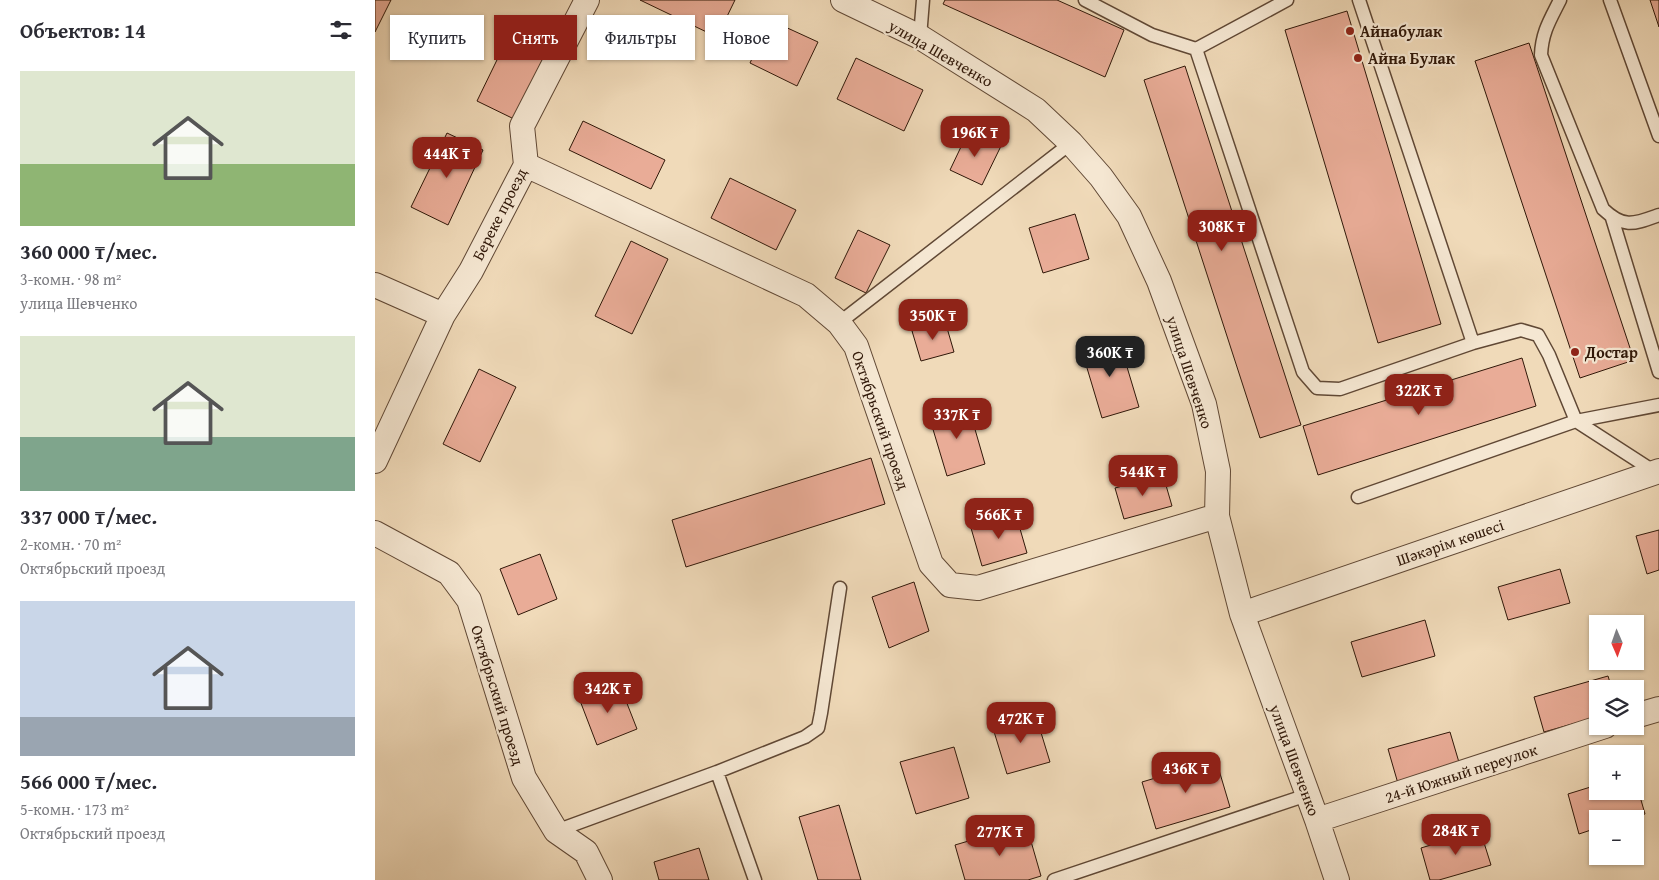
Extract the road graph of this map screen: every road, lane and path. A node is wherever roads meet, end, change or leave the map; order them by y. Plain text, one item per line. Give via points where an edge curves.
1 (587, 0) edge
2 (843, 0) edge
3 (923, 0) edge
4 (1085, 0) edge
5 (1287, 0) edge
6 (1359, 0) edge
7 (1560, 0) edge
8 (1610, 0) edge
9 (920, 37) junction
10 (1196, 49) junction
11 (1659, 136) edge
12 (1071, 143) junction
13 (526, 166) junction
14 (1659, 215) edge
15 (1612, 218) junction
16 (375, 285) edge
17 (443, 315) junction
18 (839, 323) junction
19 (1473, 343) junction
20 (1659, 372) edge
21 (1659, 405) edge
22 (1576, 421) junction
23 (375, 461) edge
24 (1657, 471) edge
25 (1358, 498) dead end
26 (1217, 516) junction
27 (375, 533) edge
28 (840, 588) dead end
29 (1242, 614) junction
30 (1659, 708) edge
31 (1644, 713) edge
32 (1589, 731) edge
33 (717, 772) junction
34 (1307, 795) junction
35 (1317, 820) junction
36 (557, 830) junction
37 (600, 880) edge
38 (755, 880) edge
39 (1054, 880) edge
40 (1337, 880) edge

1 - 13 street, Береке проезд via 522,126
2 - 9 street, улица Шевченко
3 - 9 lane
4 - 10 lane via 1152,36
5 - 10 lane
6 - 19 lane
7 - 15 lane via 1545,28 1541,55 1603,210
8 - 11 lane
9 - 12 street, улица Шевченко via 1036,110
10 - 19 lane via 1303,372 1317,388 1340,389
12 - 18 lane
12 - 26 street, улица Шевченко via 1129,216 1159,281 1204,404 1218,471
13 - 17 street, Береке проезд via 471,271
13 - 18 street, Октябрьский проезд via 806,295
14 - 15 lane via 1629,224
15 - 20 lane
16 - 17 street
17 - 23 street
18 - 26 street, Октябрьский проезд via 856,346 931,564 949,585 978,588
19 - 22 lane via 1521,330 1538,335
21 - 22 lane
22 - 24 lane
22 - 25 lane
24 - 29 street, Шәкәрім көшесі
26 - 29 street, улица Шевченко
27 - 36 street, Октябрьский проезд via 449,573 469,600 524,778
28 - 33 lane via 817,728 805,737
29 - 34 street, улица Шевченко
30 - 31 street
32 - 35 street, 24-й Южный переулок
33 - 36 lane
33 - 38 lane
34 - 35 street, улица Шевченко
34 - 39 lane
35 - 40 street, улица Шевченко
36 - 37 street, Октябрьский проезд via 586,852

